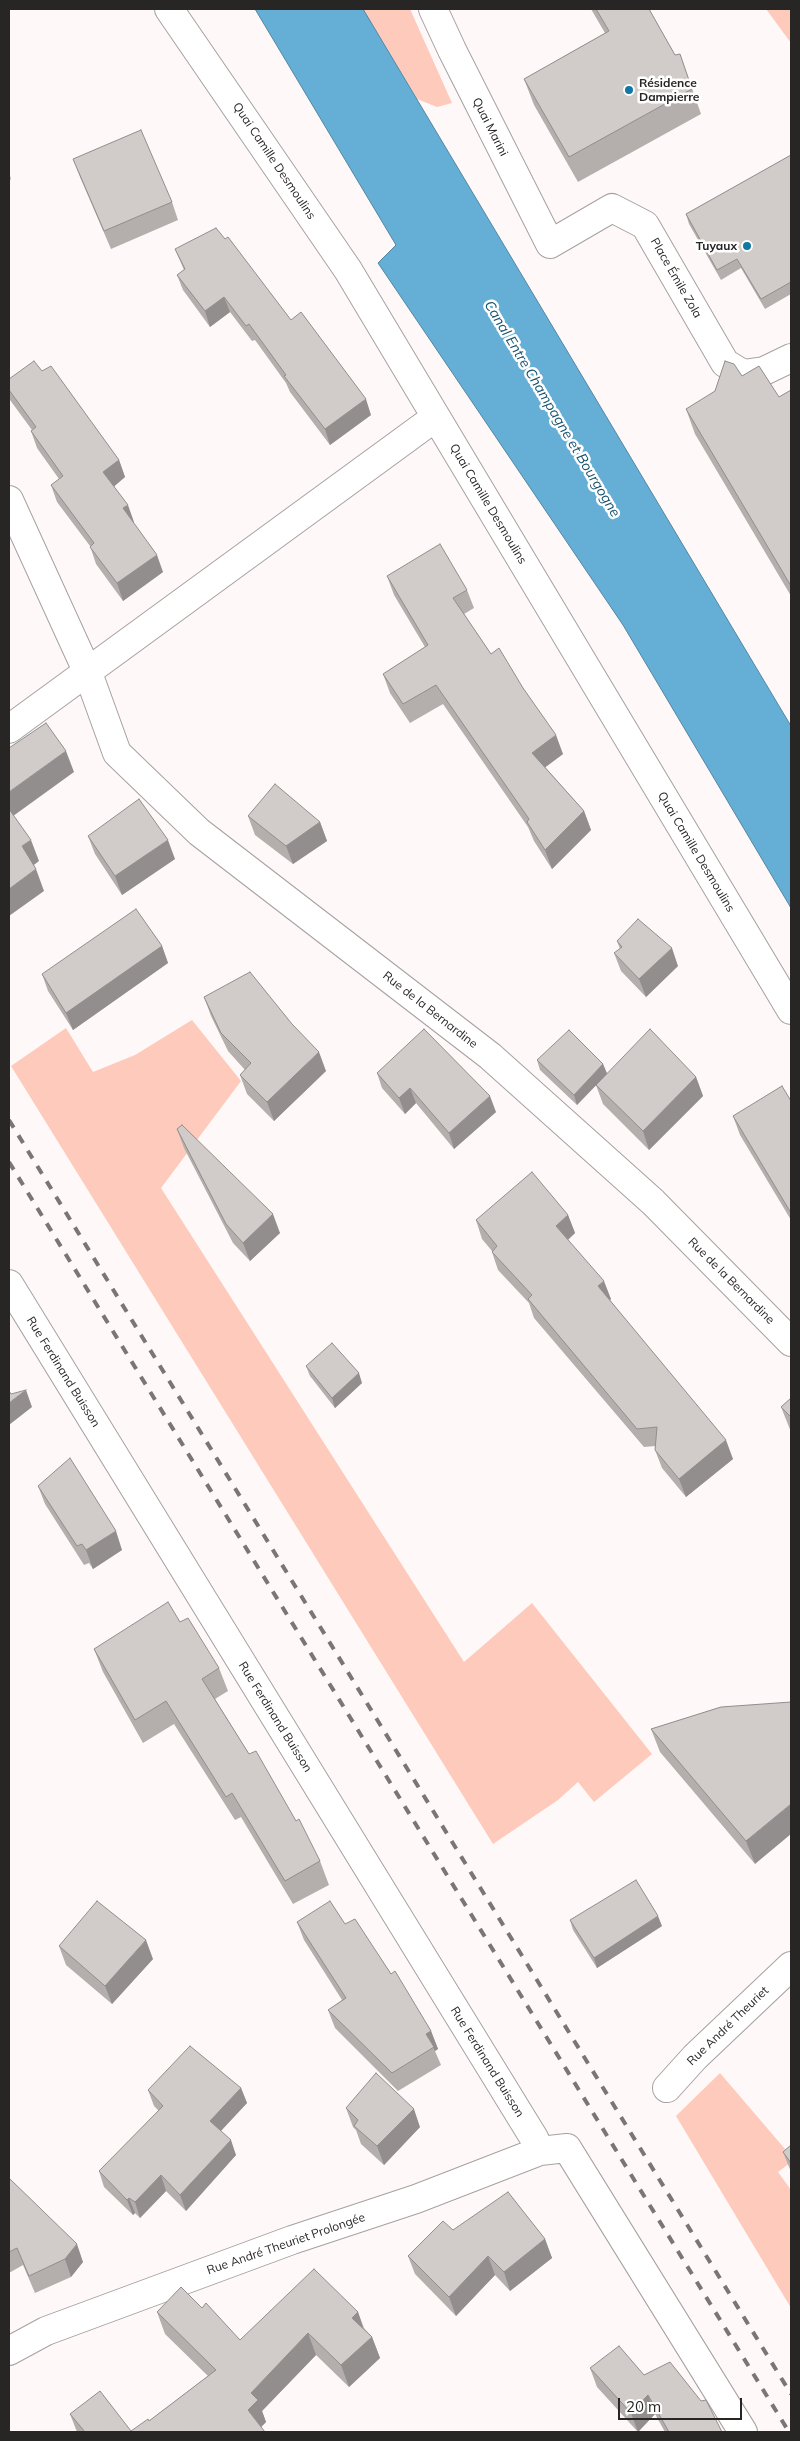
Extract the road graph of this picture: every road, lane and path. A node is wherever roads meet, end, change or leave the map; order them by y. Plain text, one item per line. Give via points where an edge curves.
1 (169, 9) edge
2 (433, 9) edge
3 (550, 244) joint
4 (791, 358) edge
5 (436, 417) junction
6 (9, 500) edge
7 (88, 672) junction
8 (9, 729) edge
9 (791, 1010) edge
10 (9, 1284) edge
11 (791, 1342) edge
12 (791, 1966) edge
13 (667, 2088) dead end
14 (540, 2152) junction
15 (9, 2351) edge
16 (743, 2432) edge

1 - 5 street, Quai Camille Desmoulins via 348,270
2 - 3 street, Quai Marini
3 - 4 street, Place Émile Zola via 612,208 645,225 725,363 743,374 764,371
5 - 7 street
5 - 9 street, Quai Camille Desmoulins
6 - 7 street, Rue de la Bernardine
7 - 8 street
7 - 11 street, Rue de la Bernardine via 117,753 192,825 490,1056 653,1202
10 - 14 street, Rue Ferdinand Buisson
12 - 13 street, Rue André Theuriet
14 - 15 street, Rue André Theuriet Prolongée via 46,2331
14 - 16 street, Rue André Theuriet Prolongée via 566,2148

